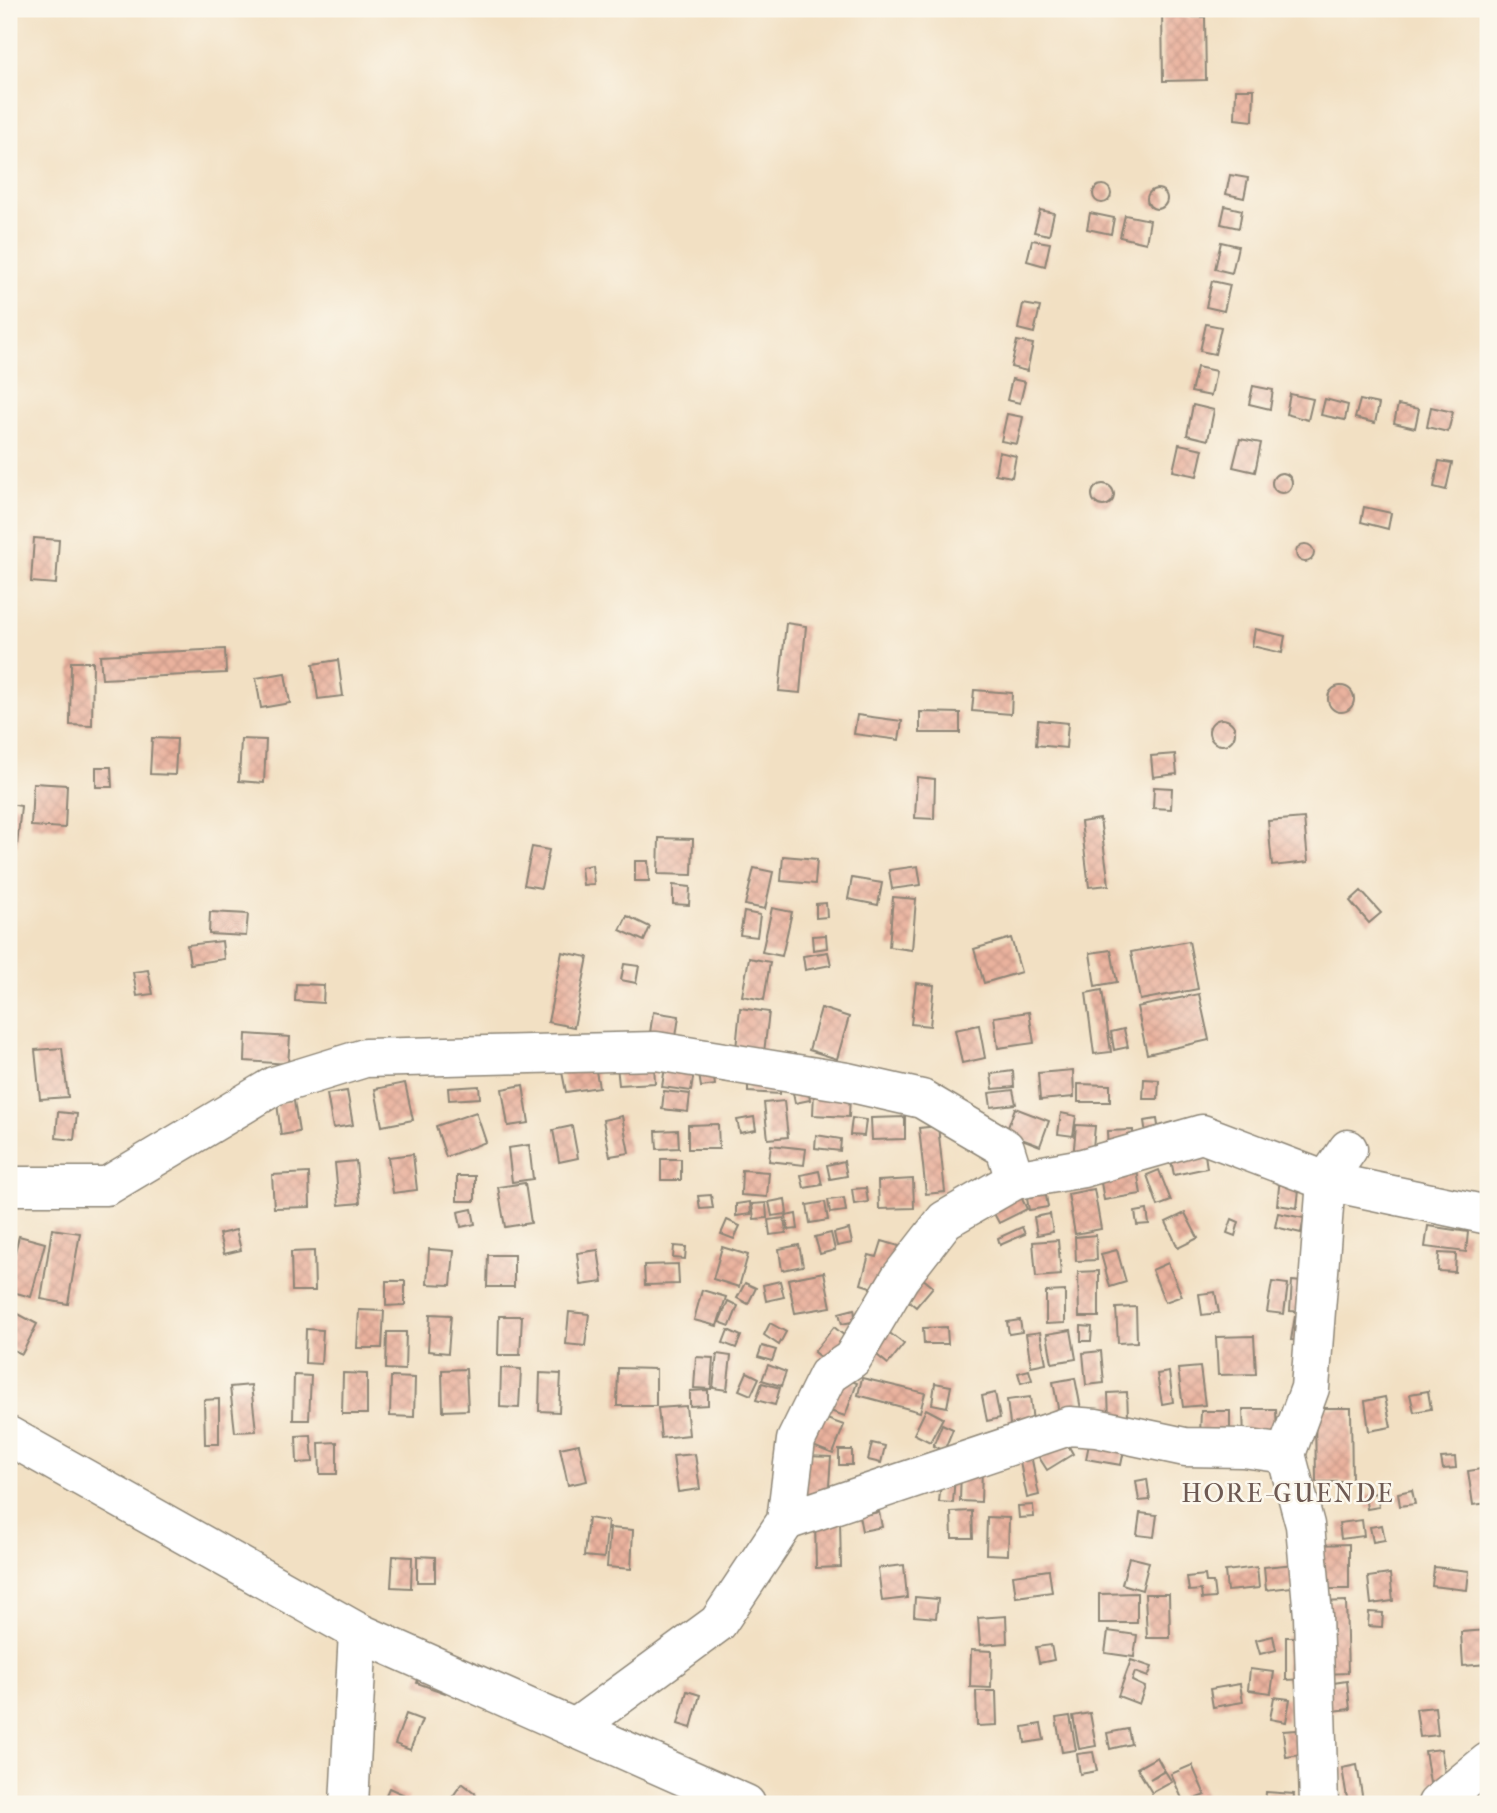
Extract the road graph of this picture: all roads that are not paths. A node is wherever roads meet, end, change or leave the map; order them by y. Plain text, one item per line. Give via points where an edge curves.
1 (1348, 1149) dead end
2 (1014, 1180) junction
3 (1326, 1181) junction
4 (9, 1186) edge
5 (1488, 1215) edge
6 (9, 1436) edge
7 (1286, 1454) junction
8 (786, 1521) junction
9 (358, 1632) junction
10 (575, 1728) junction
11 (1488, 1762) edge
12 (349, 1804) edge
13 (746, 1804) edge
14 (1319, 1804) edge
15 (1437, 1804) edge

1 - 3 street
2 - 3 street via 1083,1168 1202,1133
2 - 4 street via 1005,1148 922,1099 656,1051 594,1051 365,1058 274,1086 107,1186
2 - 8 street via 945,1220 900,1278 852,1359 828,1375 796,1440
3 - 5 street
3 - 7 street via 1310,1388
6 - 9 street
7 - 8 street via 1185,1447 1069,1426
7 - 14 street via 1305,1525
8 - 10 street via 718,1623
9 - 10 street
9 - 12 street
10 - 13 street
11 - 15 street

